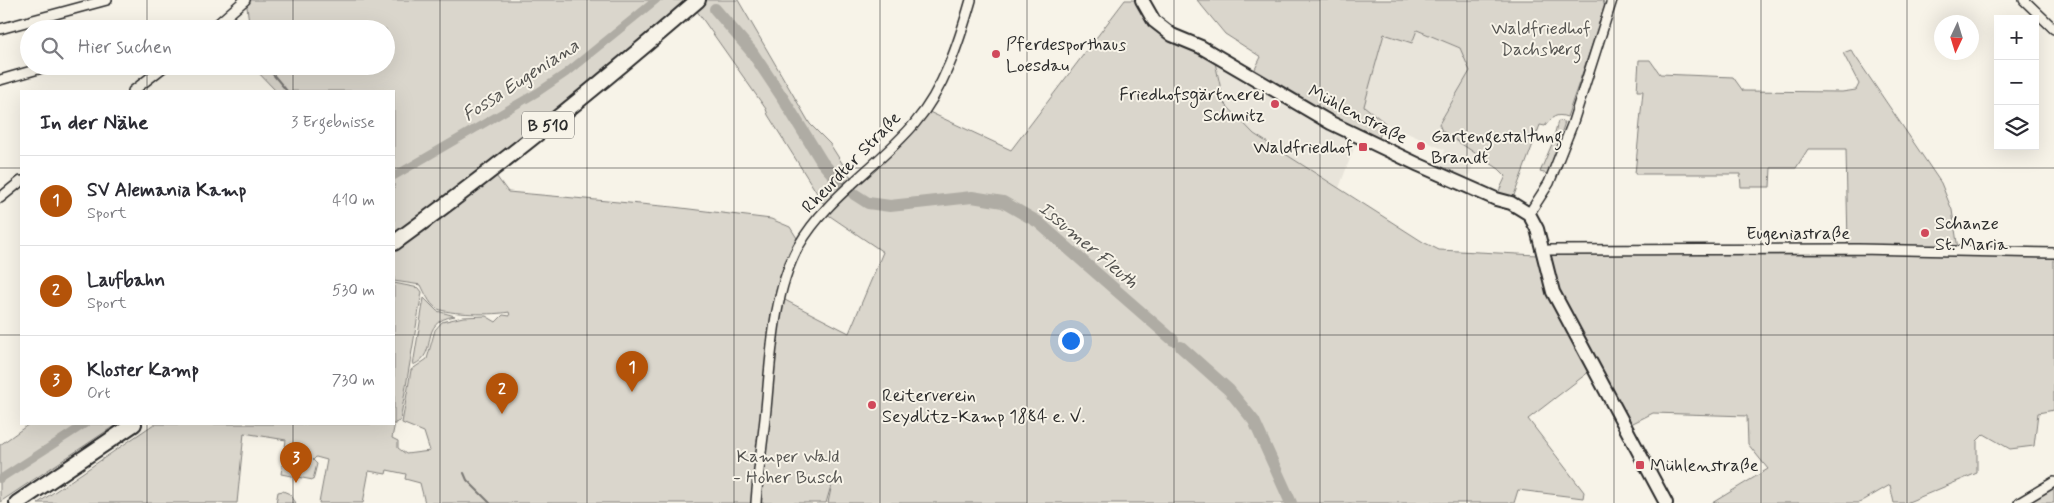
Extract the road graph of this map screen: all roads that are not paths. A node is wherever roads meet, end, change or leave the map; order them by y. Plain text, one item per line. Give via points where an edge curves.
1 (107, 0) edge
2 (245, 0) edge
3 (698, 0) edge
4 (971, 0) edge
5 (1142, 0) edge
6 (1612, 0) edge
7 (2024, 0) edge
8 (33, 20) edge
9 (222, 20) edge
10 (20, 24) edge
11 (0, 29) edge
12 (2054, 29) edge
13 (20, 74) edge
14 (153, 75) edge
15 (0, 80) edge
16 (134, 90) edge
17 (20, 182) edge
18 (1, 197) edge
19 (1529, 214) junction
20 (395, 242) edge
21 (1542, 252) junction
22 (2054, 253) edge
23 (133, 425) edge
24 (2054, 482) edge
25 (17, 503) edge
26 (756, 503) edge
27 (1666, 503) edge
28 (2019, 503) edge

1 - 8 street
2 - 9 street
3 - 20 main road, B 510 via 595,88
4 - 26 street, Rheurdter Straße via 933,100 915,124 824,212 791,261 775,324
5 - 19 street, Mühlenstraße via 1154,21 1172,35 1201,47 1330,123 1425,168 1511,203
6 - 19 street via 1572,125 1549,183
7 - 12 street
10 - 11 street
13 - 15 street
14 - 16 street
17 - 18 street
19 - 21 street via 1537,229
21 - 22 street, Eugeniastraße via 1858,249
21 - 27 street via 1553,292
23 - 25 main road
24 - 28 street

